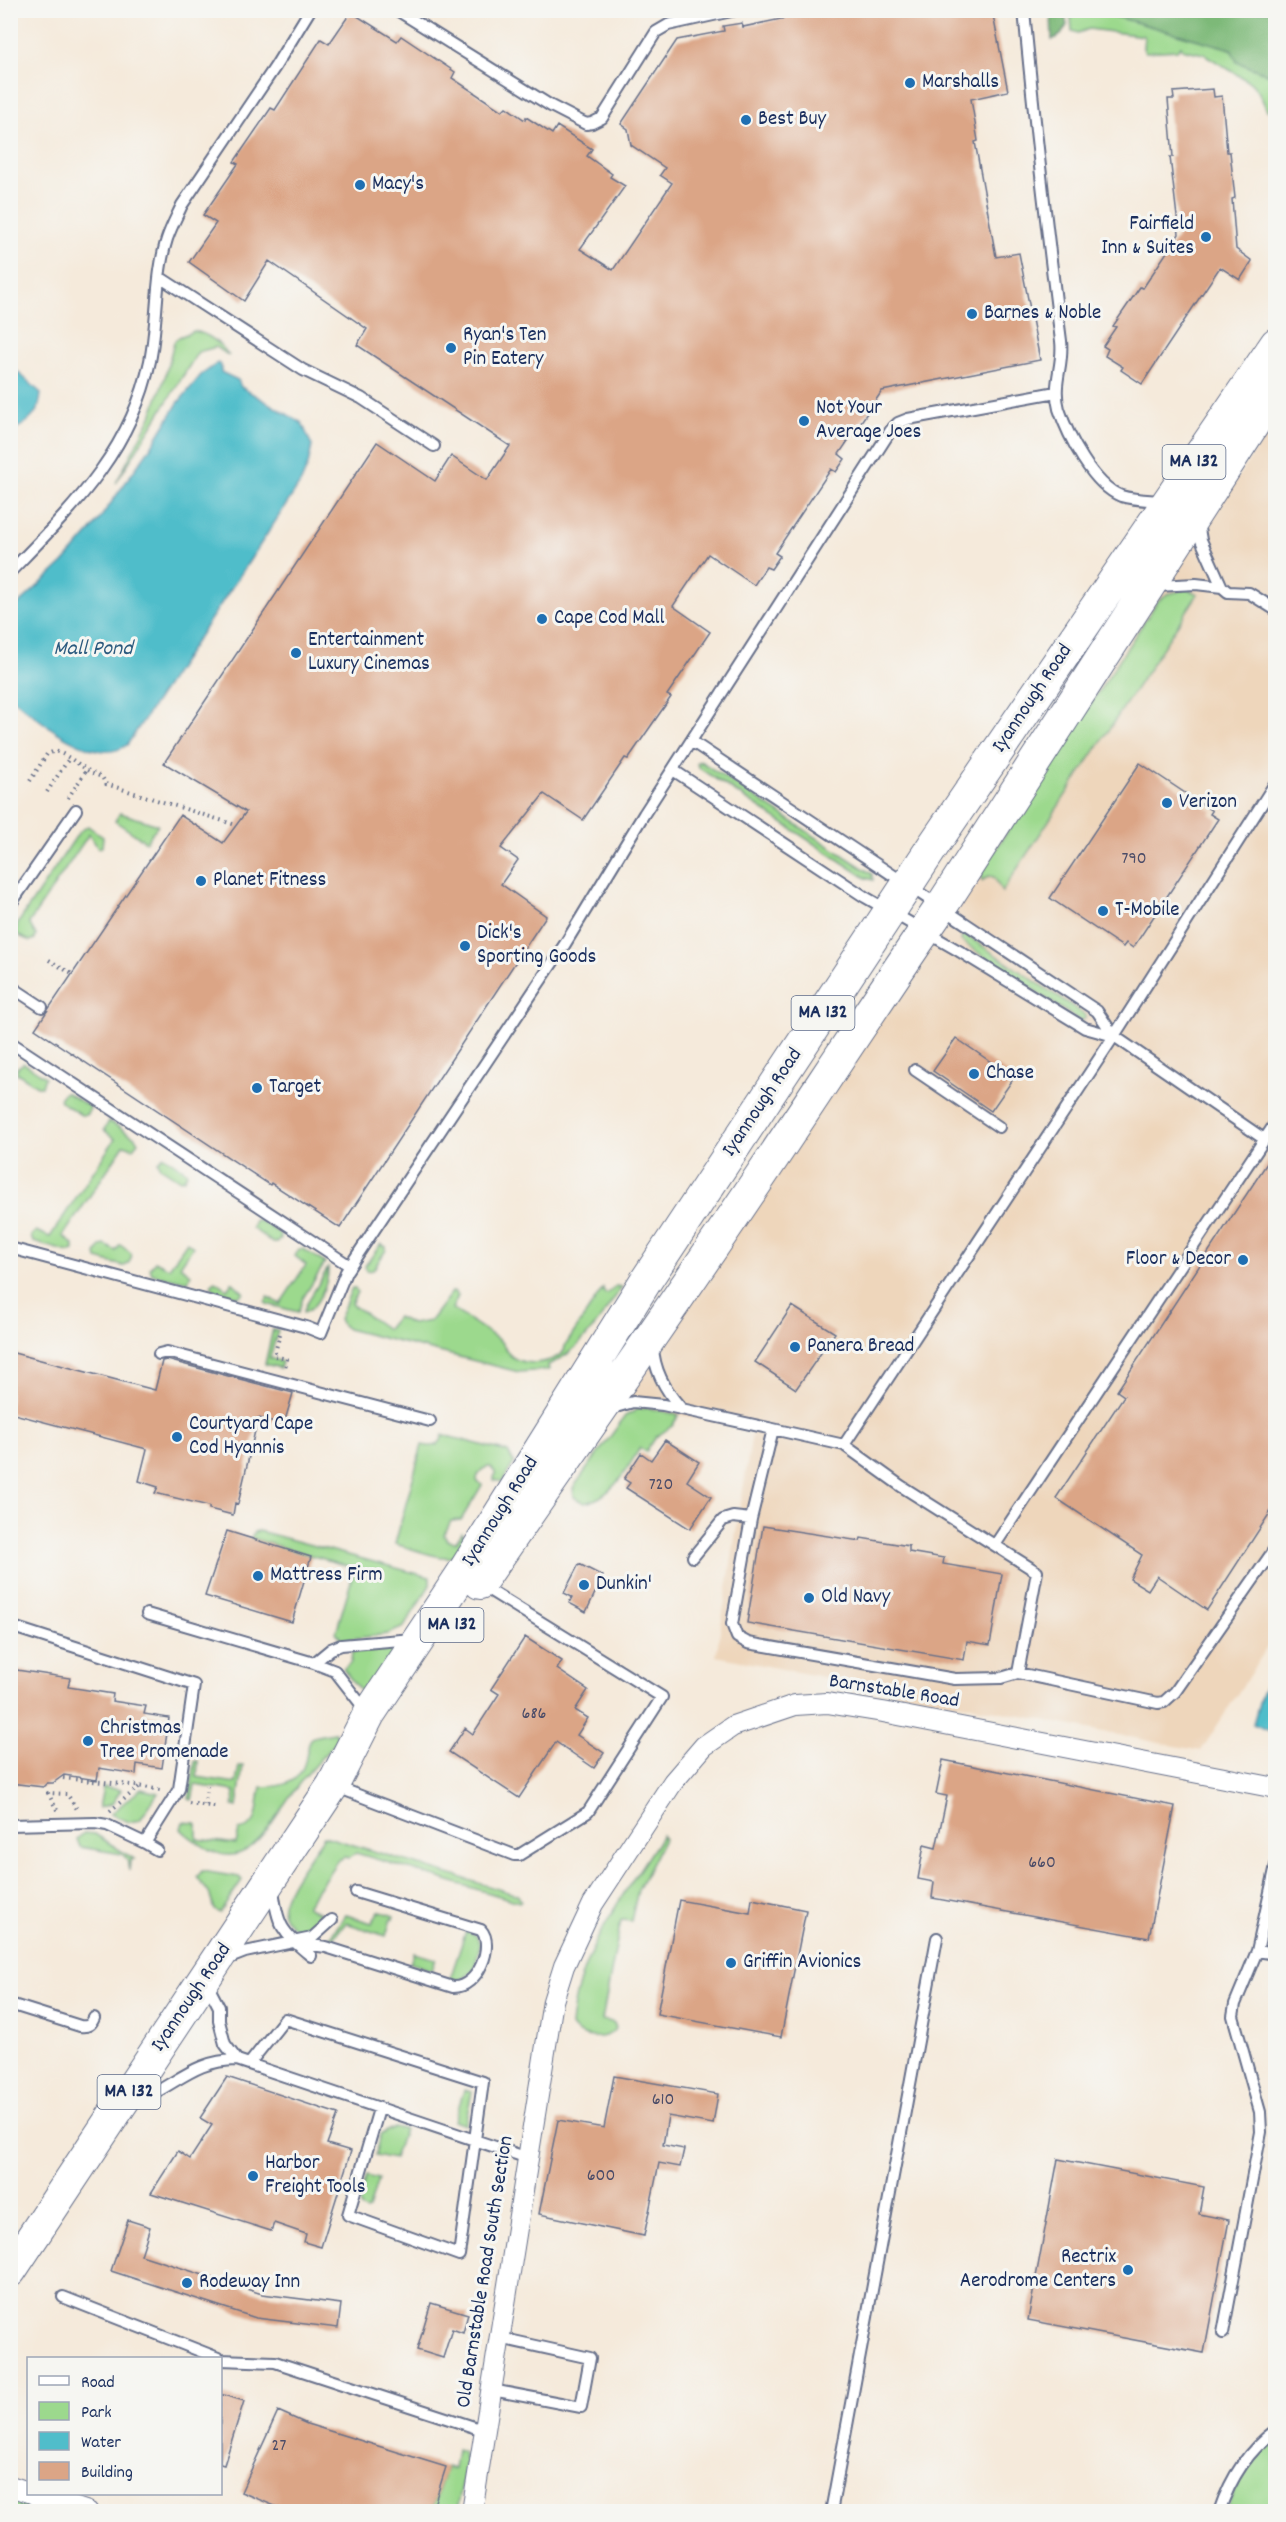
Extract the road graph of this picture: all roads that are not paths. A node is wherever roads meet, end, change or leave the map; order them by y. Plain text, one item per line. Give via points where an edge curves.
1 (310, 10) edge
2 (398, 10) edge
3 (736, 10) edge
4 (1024, 10) edge
5 (161, 278) junction
6 (1275, 344) edge
7 (1275, 389) edge
8 (1056, 393) junction
9 (434, 446) dead end
10 (1181, 507) junction
11 (10, 572) edge
12 (1148, 587) junction
13 (1222, 587) junction
14 (1275, 610) edge
15 (692, 741) junction
16 (673, 770) junction
17 (1275, 782) edge
18 (75, 810) dead end
19 (908, 884) junction
20 (10, 905) edge
21 (890, 911) junction
22 (932, 919) junction
23 (10, 986) edge
24 (42, 1007) dead end
25 (1114, 1036) junction
26 (10, 1042) edge
27 (915, 1070) dead end
28 (1275, 1122) edge
29 (999, 1127) dead end
30 (1264, 1139) junction
31 (10, 1248) edge
32 (350, 1266) junction
33 (652, 1336) junction
34 (159, 1354) dead end
35 (681, 1408) junction
36 (602, 1410) junction
37 (430, 1421) dead end
38 (773, 1429) junction
39 (843, 1445) junction
40 (751, 1519) junction
41 (995, 1545) junction
42 (1275, 1546) edge
43 (693, 1557) dead end
44 (479, 1584) junction
45 (147, 1614) dead end
46 (10, 1626) edge
47 (420, 1639) junction
48 (314, 1663) junction
49 (1018, 1673) junction
50 (369, 1714) junction
51 (333, 1785) junction
52 (1275, 1788) edge
53 (10, 1825) edge
54 (145, 1843) junction
55 (157, 1850) dead end
56 (1275, 1865) edge
57 (272, 1878) junction
58 (356, 1892) dead end
59 (332, 1920) dead end
60 (937, 1938) dead end
61 (296, 1943) junction
62 (1257, 1951) junction
63 (1275, 1954) edge
64 (311, 1956) dead end
65 (210, 1972) junction
66 (10, 2004) edge
67 (94, 2018) dead end
68 (545, 2040) joint
69 (237, 2060) junction
70 (249, 2064) junction
71 (135, 2083) junction
72 (379, 2109) junction
73 (476, 2141) junction
74 (528, 2158) junction
75 (10, 2271) edge
76 (63, 2297) dead end
77 (1223, 2334) dead end
78 (500, 2338) junction
79 (214, 2357) edge
80 (222, 2359) edge
81 (492, 2390) junction
82 (1275, 2430) edge
83 (486, 2431) junction
84 (10, 2486) edge
85 (27, 2492) edge
86 (40, 2495) edge
87 (88, 2511) edge
88 (472, 2511) edge
89 (831, 2511) edge
90 (1219, 2511) edge

1 - 5 lane via 182,205 167,239
2 - 3 lane via 586,124 602,118 656,32 668,25
4 - 8 lane via 1061,346
5 - 9 lane via 303,370 361,398
5 - 11 lane via 149,364 130,422 86,491
6 - 10 main road, Iyannough Road / MA 132
7 - 10 main road, Iyannough Road / MA 132
8 - 10 lane via 1073,441 1098,479 1121,495
8 - 15 lane via 898,423
10 - 12 main road, Iyannough Road / MA 132
10 - 13 lane
10 - 19 main road, Iyannough Road / MA 132
12 - 13 lane
12 - 22 main road, Iyannough Road / MA 132
13 - 14 lane via 1228,592 1249,593
15 - 16 lane
15 - 19 lane
16 - 21 lane
16 - 32 lane via 565,944
17 - 25 lane
18 - 20 lane
19 - 21 main road, Iyannough Road / MA 132
19 - 22 lane
21 - 22 lane
21 - 47 main road, Iyannough Road / MA 132 via 647,1279
22 - 25 lane via 1097,1011
22 - 25 lane via 959,951 1085,1028
22 - 33 main road, Iyannough Road / MA 132
23 - 24 lane
25 - 30 lane
25 - 39 lane
26 - 32 lane
27 - 29 lane
28 - 30 lane
30 - 41 lane
31 - 32 lane via 321,1333
33 - 35 lane via 659,1376
33 - 36 main road, Iyannough Road / MA 132
34 - 37 lane via 167,1352
35 - 36 lane via 633,1402
35 - 38 lane
36 - 44 main road, Iyannough Road / MA 132
38 - 39 lane
38 - 40 lane
39 - 41 lane
40 - 43 lane via 723,1520
40 - 49 lane via 732,1624 742,1641 955,1679 1001,1678
41 - 49 lane via 1037,1572
42 - 49 lane via 1193,1668 1164,1702 1152,1703
44 - 51 main road, Iyannough Road / MA 132 via 384,1726
44 - 51 lane via 662,1697 588,1812 514,1855
45 - 48 lane
46 - 54 lane via 195,1685 179,1789
47 - 48 lane via 340,1645
47 - 50 main road, Iyannough Road / MA 132
48 - 50 lane via 335,1671
50 - 51 main road, Iyannough Road / MA 132
51 - 57 main road, Iyannough Road / MA 132
52 - 68 street, Barnstable Road via 842,1705 795,1705 754,1717 719,1734 689,1761 593,1904 564,1966
53 - 54 lane via 95,1823
54 - 55 lane
56 - 62 lane
57 - 61 lane via 280,1925
57 - 65 main road, Iyannough Road / MA 132
58 - 61 lane via 481,1930 486,1939 476,1977 462,1986 453,1986 326,1947
59 - 61 lane via 318,1935
60 - 89 lane
61 - 64 lane
61 - 65 lane via 245,1952
62 - 63 lane
62 - 77 lane via 1233,2016 1262,2132
65 - 69 lane via 225,2044
65 - 71 main road, Iyannough Road / MA 132
66 - 67 lane via 80,2026 86,2027
68 - 74 street, Old Barnstable Road South Section
69 - 70 lane
69 - 71 lane via 219,2060 197,2067 158,2091
70 - 72 lane
70 - 73 lane via 285,2019 483,2082
71 - 75 main road, Iyannough Road / MA 132
72 - 73 lane
72 - 73 lane via 348,2215 459,2255
73 - 74 lane
74 - 78 street, Old Barnstable Road South Section
76 - 79 lane
78 - 81 street, Old Barnstable Road South Section
78 - 81 lane via 590,2358 581,2407
80 - 83 lane via 275,2362
81 - 83 street, Old Barnstable Road South Section
82 - 90 lane via 1233,2477
83 - 88 street, Old Barnstable Road South Section
84 - 85 street
86 - 87 street

